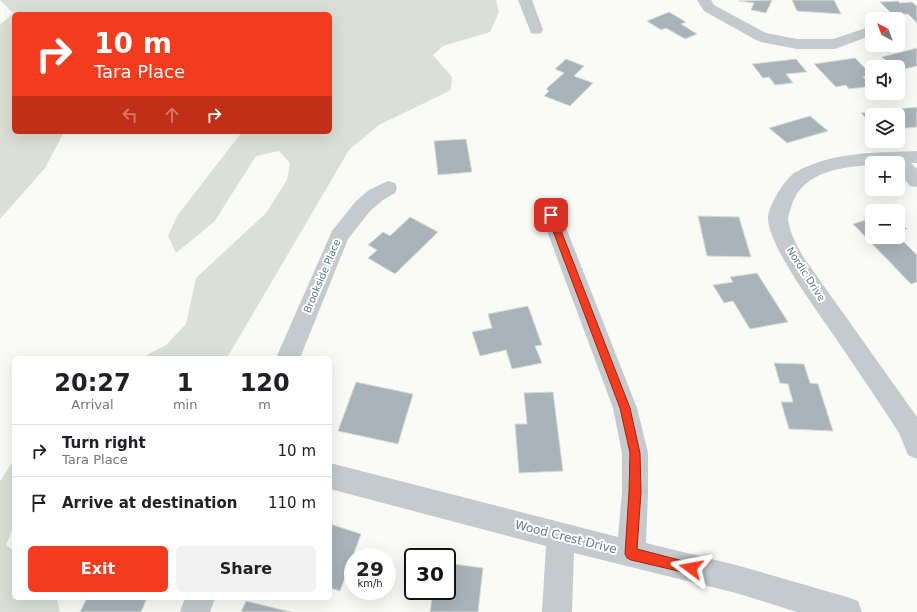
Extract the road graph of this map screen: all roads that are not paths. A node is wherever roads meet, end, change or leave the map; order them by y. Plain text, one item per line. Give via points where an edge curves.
1 (525, 0) edge
2 (704, 0) edge
3 (536, 30) dead end
4 (865, 33) edge
5 (907, 158) edge
6 (917, 181) edge
7 (388, 188) dead end
8 (551, 215) dead end
9 (289, 356) edge
10 (917, 447) edge
11 (332, 477) edge
12 (561, 536) junction
13 (631, 554) junction
14 (199, 600) edge
15 (195, 612) edge
16 (557, 612) edge
17 (847, 612) edge

1 - 3 street
2 - 4 street via 709,8 761,37 797,44 835,44
5 - 6 street
5 - 10 street, Nordic Drive via 854,160 826,165 802,177 786,195 778,217 783,239 797,264 910,428
7 - 9 street, Brookside Place via 363,206 339,236
8 - 13 street via 625,408 635,453
11 - 12 street, Wood Crest Drive
12 - 13 street, Wood Crest Drive
12 - 16 street
13 - 17 street, Wood Crest Drive via 736,579
14 - 15 street

